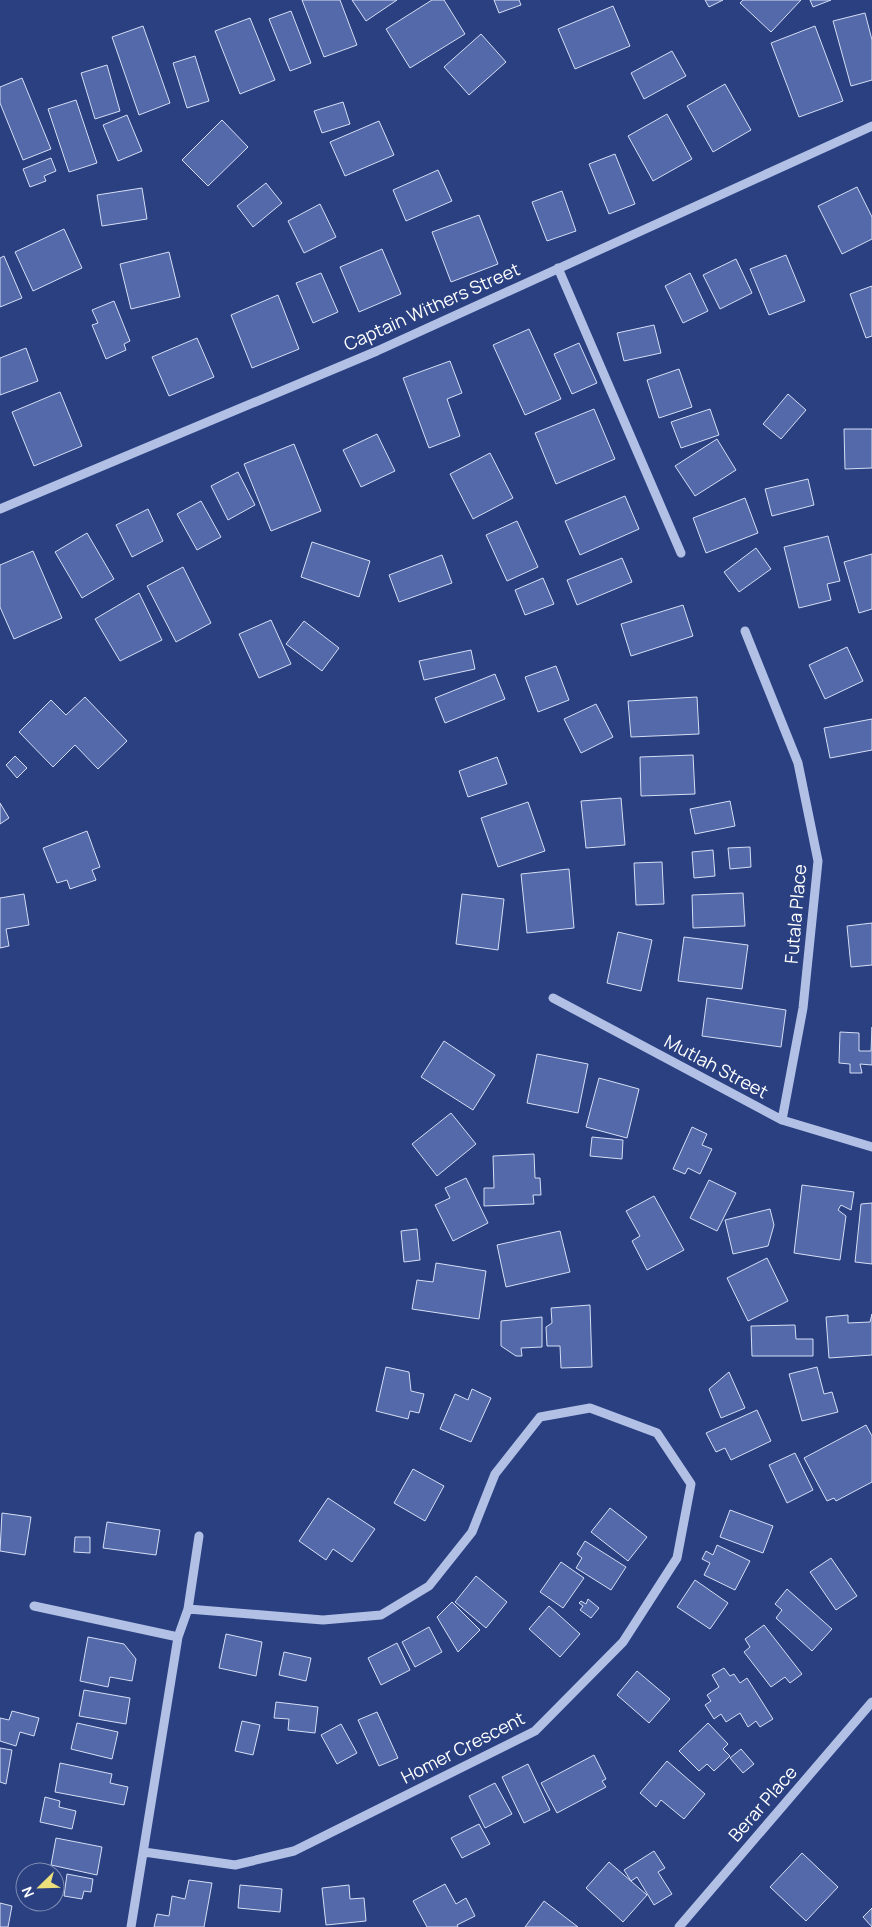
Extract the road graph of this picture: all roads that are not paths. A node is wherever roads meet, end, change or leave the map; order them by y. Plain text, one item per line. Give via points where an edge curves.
1 (872, 126) edge
2 (558, 268) junction
3 (0, 509) edge
4 (680, 553) dead end
5 (745, 631) dead end
6 (553, 998) dead end
7 (782, 1120) junction
8 (872, 1147) edge
9 (199, 1536) dead end
10 (34, 1606) dead end
11 (188, 1609) junction
12 (178, 1637) junction
13 (872, 1702) edge
14 (144, 1852) junction
15 (131, 1927) edge
16 (679, 1927) edge

1 - 2 street, Captain Withers Street
2 - 3 street, Captain Withers Street via 377,351
2 - 4 street
5 - 7 street, Futala Place via 798,763 818,861 804,1008
6 - 7 street, Mutlah Street
7 - 8 street, Mutlah Street
9 - 11 street
10 - 12 street
11 - 12 street
11 - 14 street, Homer Crescent via 323,1620 381,1615 429,1586 472,1532 495,1474 540,1417 590,1408 657,1433 692,1484 677,1558 623,1642 535,1731 294,1851 235,1865
12 - 14 street
13 - 16 street, Berar Place
14 - 15 street

